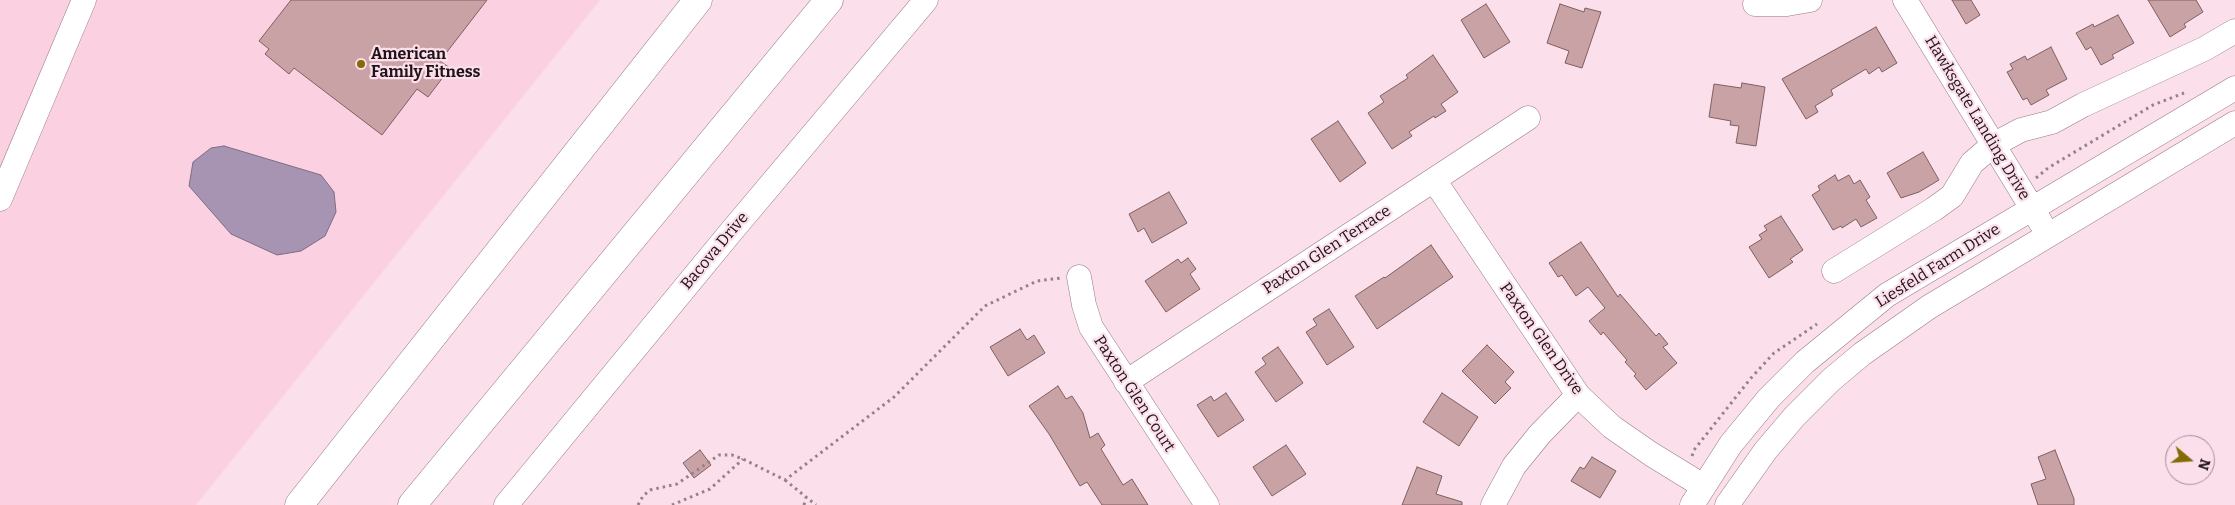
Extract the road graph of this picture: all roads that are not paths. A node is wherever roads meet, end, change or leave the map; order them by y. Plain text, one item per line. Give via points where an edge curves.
1 (84, 0) edge
2 (698, 0) edge
3 (829, 0) edge
4 (926, 0) edge
5 (1810, 0) edge
6 (1905, 0) edge
7 (1755, 4) dead end
8 (2235, 31) edge
9 (2235, 88) edge
10 (1528, 118) dead end
11 (2235, 123) edge
12 (1993, 145) junction
13 (1434, 180) junction
14 (0, 198) edge
15 (2032, 209) junction
16 (2048, 235) junction
17 (1834, 271) dead end
18 (1079, 277) road end
19 (1126, 382) junction
20 (1578, 395) junction
21 (1697, 495) edge
22 (300, 505) edge
23 (412, 505) edge
24 (506, 505) edge
25 (1206, 505) edge
26 (1493, 505) edge
27 (1727, 505) edge

1 - 14 street
2 - 22 highway
3 - 23 highway
4 - 24 street, Bacova Drive
5 - 7 street
6 - 12 street, Hawksgate Landing Drive
8 - 12 street via 2052,122 2022,130
9 - 15 street, Liesfeld Farm Drive
10 - 13 street, Paxton Glen Terrace
11 - 16 street, Liesfeld Farm Drive
12 - 15 street, Hawksgate Landing Drive
12 - 17 street via 1972,163 1952,196
13 - 19 street, Paxton Glen Terrace
13 - 20 street, Paxton Glen Drive
15 - 16 street, Hawksgate Landing Drive
15 - 21 street, Liesfeld Farm Drive via 1887,295 1837,334 1769,398 1731,444
16 - 27 street, Liesfeld Farm Drive via 1896,328 1831,380 1766,450
18 - 19 street, Paxton Glen Court via 1091,327
19 - 25 street, Paxton Glen Court
20 - 21 street, Paxton Glen Drive via 1612,427 1651,454
20 - 26 street via 1514,466

